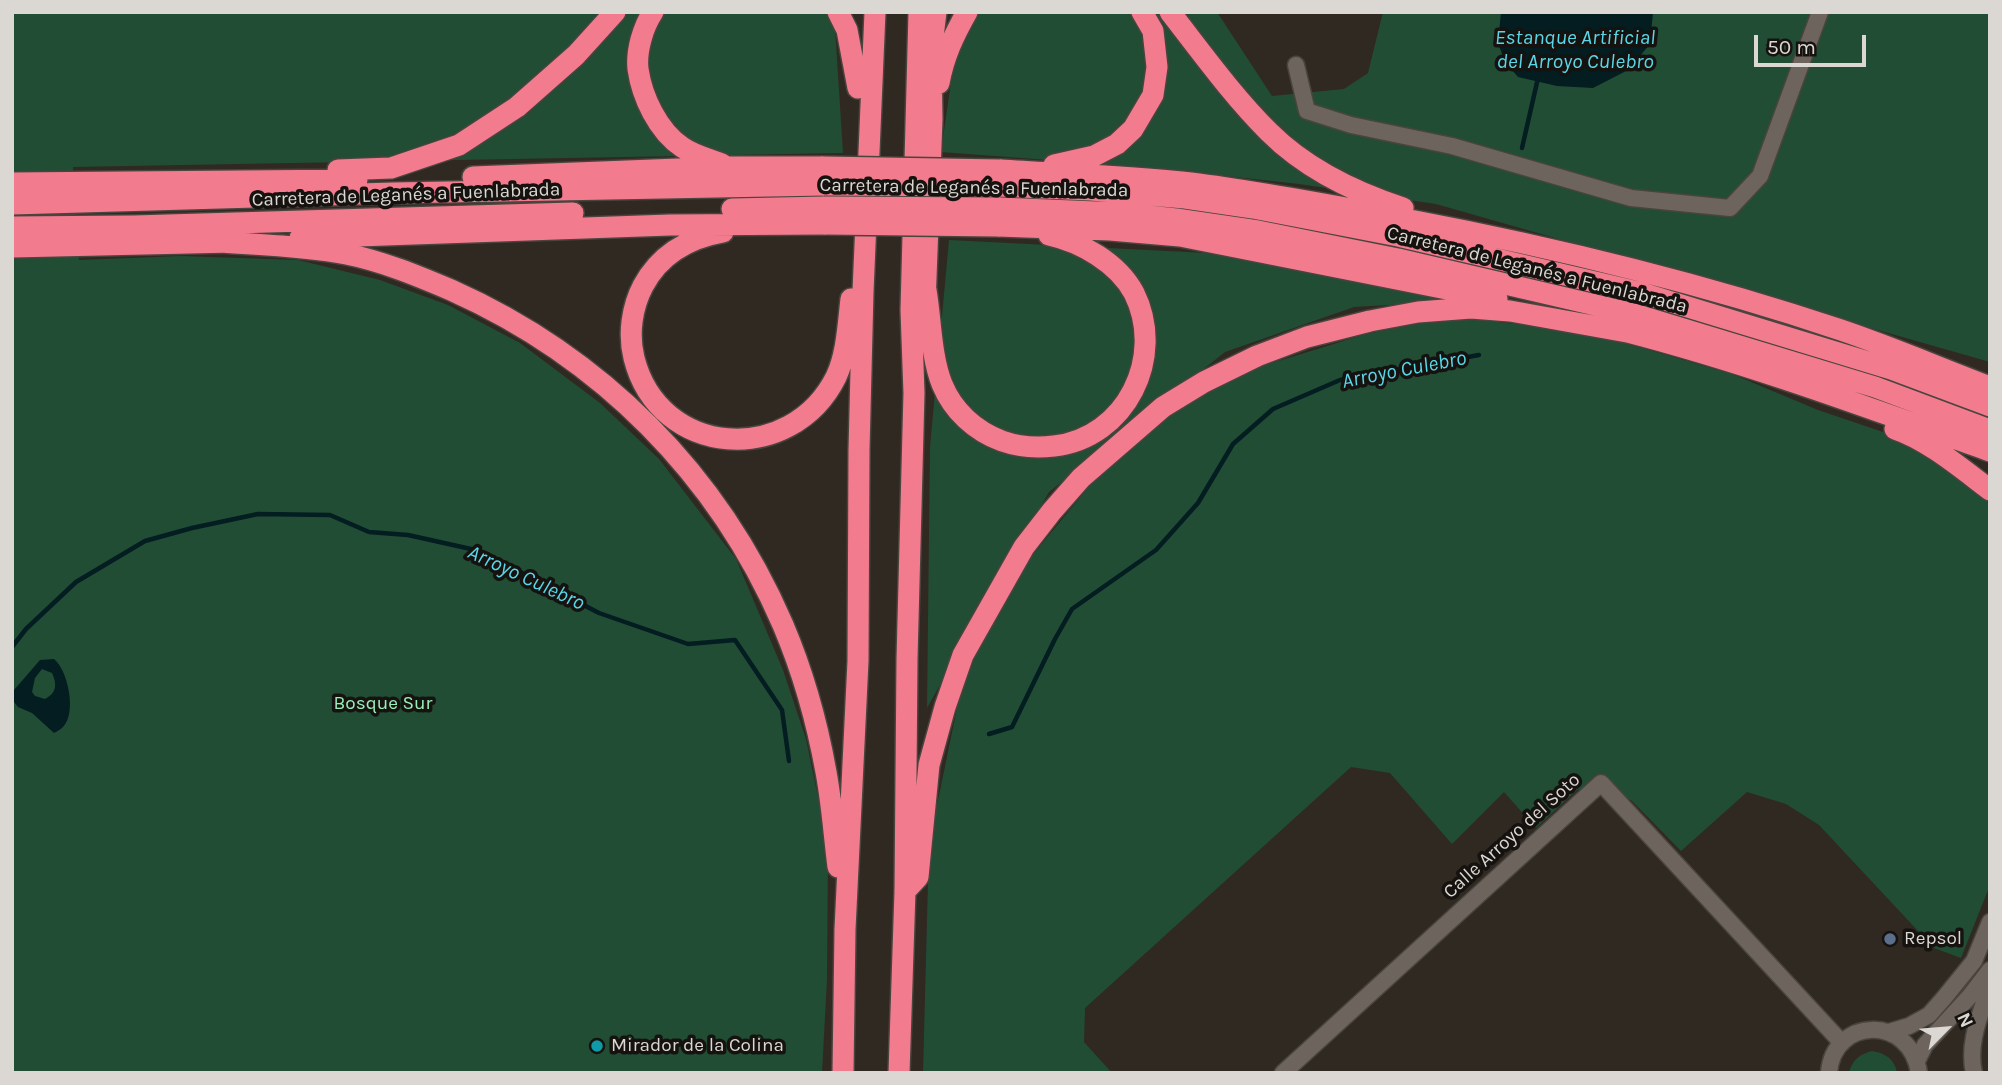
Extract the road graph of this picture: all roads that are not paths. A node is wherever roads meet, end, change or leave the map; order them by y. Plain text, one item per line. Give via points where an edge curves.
1 (615, 12) edge
2 (653, 12) edge
3 (838, 12) edge
4 (860, 12) edge
5 (875, 12) edge
6 (919, 12) edge
7 (936, 12) edge
8 (968, 12) edge
9 (1142, 12) edge
10 (1170, 12) edge
11 (1820, 12) edge
12 (1296, 65) dead end
13 (858, 88) junction
14 (932, 119) junction
15 (730, 167) junction
16 (823, 176) junction
17 (999, 178) junction
18 (135, 180) junction
19 (12, 183) edge
20 (12, 204) edge
21 (826, 216) junction
22 (999, 217) junction
23 (12, 227) edge
24 (1499, 237) junction
25 (219, 242) junction
26 (12, 247) edge
27 (853, 290) junction
28 (926, 290) junction
29 (1842, 331) junction
30 (1638, 334) junction
31 (1768, 374) junction
32 (1990, 378) edge
33 (1990, 387) edge
34 (914, 393) junction
35 (1990, 406) edge
36 (1990, 430) edge
37 (859, 450) junction
38 (1990, 452) edge
39 (1990, 490) edge
40 (905, 891) junction
41 (1990, 922) edge
42 (845, 929) junction
43 (1990, 970) edge
44 (1990, 985) edge
45 (1889, 1032) junction
46 (1842, 1042) junction
47 (1918, 1067) edge
48 (843, 1073) edge
49 (899, 1073) edge
50 (1283, 1073) edge
51 (1829, 1073) edge
52 (1974, 1073) edge

1 - 18 highway via 576,55 517,107 459,145 391,167
2 - 15 highway via 643,28 638,67 648,103 682,148
3 - 13 highway via 847,30
4 - 13 highway
5 - 37 highway
6 - 34 highway via 911,310
7 - 14 highway
8 - 14 highway via 953,36
9 - 17 highway via 1153,31 1157,67 1153,94 1133,129 1118,144 1094,156
10 - 24 highway via 1270,134 1322,172 1362,194
11 - 12 street via 1760,176 1730,208 1631,198 1452,146 1307,111
13 - 27 highway
14 - 28 highway
15 - 16 highway
15 - 18 highway via 394,180
16 - 17 highway, Carretera de Leganés a Fuenlabrada, bridge
16 - 20 highway, Carretera de Leganés a Fuenlabrada
17 - 24 highway via 1095,175 1202,185
17 - 35 highway, Carretera de Leganés a Fuenlabrada via 1045,187 1185,198 1398,236 1642,293 1891,369
18 - 19 highway
21 - 22 highway, Carretera de Leganés a Fuenlabrada, bridge
21 - 23 highway, Carretera de Leganés a Fuenlabrada
21 - 25 highway via 747,223
21 - 27 highway via 711,234 665,256 647,278 633,317 631,348 639,376 667,414 689,428 728,439 771,435 809,412 837,376
22 - 28 highway via 1082,246 1107,261 1133,291 1144,324 1145,353 1138,383 1115,417 1076,442 1053,446 1019,446 982,431 961,414 942,384
22 - 30 highway via 1180,236 1515,302
22 - 36 highway, Carretera de Leganés a Fuenlabrada via 1120,213 1258,231 1398,259 1634,314 1875,387
24 - 29 highway via 1619,264
25 - 26 highway
25 - 42 highway via 347,254 436,284 505,316 548,343 650,425 731,527 783,627 809,699 826,774
27 - 37 highway
28 - 34 highway
29 - 32 highway
29 - 33 highway
30 - 31 highway
30 - 40 highway via 1510,311 1418,312 1307,337 1257,356 1163,407 1080,478 1052,510 1024,547 963,655 929,765 918,877
31 - 38 highway
31 - 39 highway via 1815,401 1904,432
34 - 40 highway
37 - 42 highway via 858,661
40 - 49 highway
41 - 45 street via 1974,961 1929,1015
42 - 48 highway
43 - 47 street via 1925,1045
44 - 52 street via 1973,1039
45 - 46 street via 1864,1031
45 - 47 street via 1911,1049
46 - 50 street, Calle Arroyo del Soto via 1601,783
46 - 51 street

